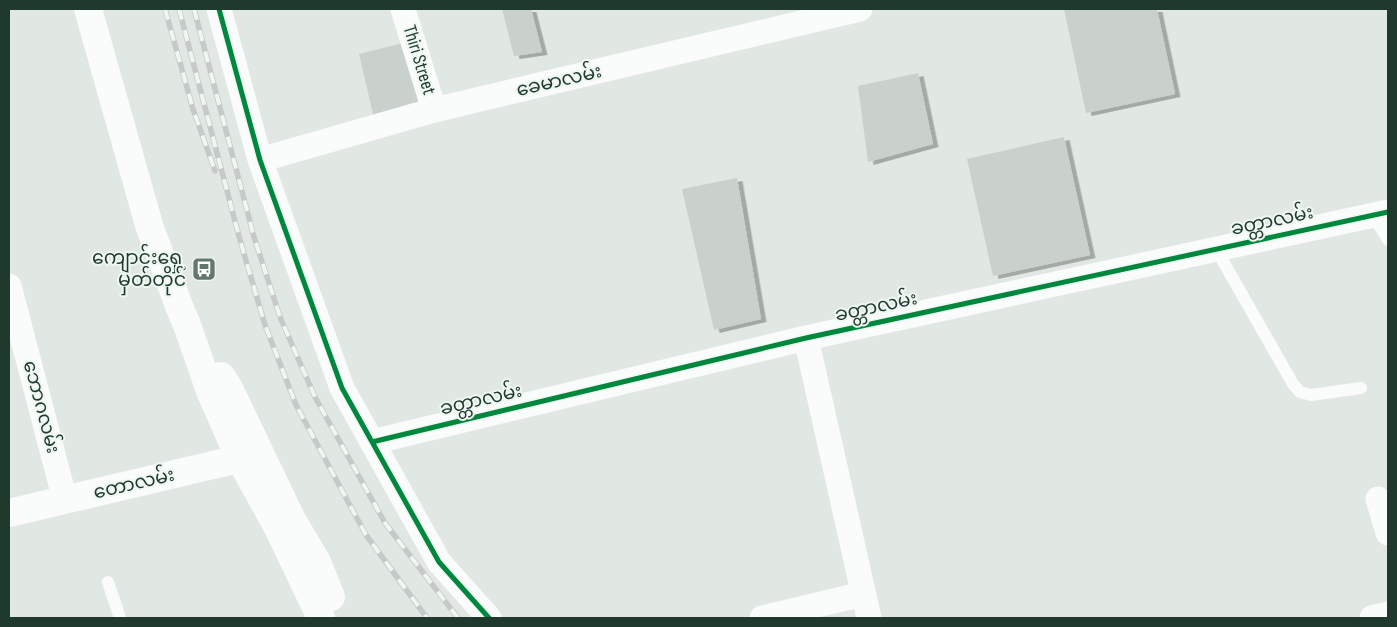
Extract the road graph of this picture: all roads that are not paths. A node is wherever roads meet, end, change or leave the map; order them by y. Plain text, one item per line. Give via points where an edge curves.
1 (88, 9) edge
2 (219, 9) edge
3 (403, 9) edge
4 (860, 9) edge
5 (434, 110) junction
6 (260, 160) junction
7 (1381, 213) edge
8 (1388, 240) edge
9 (1216, 249) junction
10 (9, 286) edge
11 (806, 338) junction
12 (1361, 388) dead end
13 (372, 442) junction
14 (250, 457) junction
15 (1378, 499) dead end
16 (65, 500) junction
17 (9, 513) edge
18 (1388, 534) edge
19 (108, 582) dead end
20 (863, 594) junction
21 (1388, 614) edge
22 (120, 618) edge
23 (321, 618) edge
24 (340, 618) edge
25 (489, 618) edge
26 (762, 618) edge
27 (869, 618) edge
28 (1372, 618) edge

1 - 14 main road via 149,225 210,391
2 - 6 street
3 - 5 street, Thiri Street
4 - 5 street, ခေမာလမ်း
5 - 6 street, ခေမာလမ်း
6 - 13 street via 342,388
7 - 8 lane
7 - 9 street, ခတ္တာလမ်း
9 - 11 street, ခတ္တာလမ်း
9 - 12 lane via 1300,392 1311,395
10 - 16 street, ဘောဂလမ်း
11 - 13 street, ခတ္တာလမ်း
11 - 20 street
13 - 25 street via 439,562
14 - 16 main road, တောလမ်း
14 - 23 main road via 278,528
14 - 24 main road via 317,562
15 - 18 street
16 - 17 main road, တောလမ်း
19 - 22 lane
20 - 26 street
20 - 27 street
21 - 28 street

